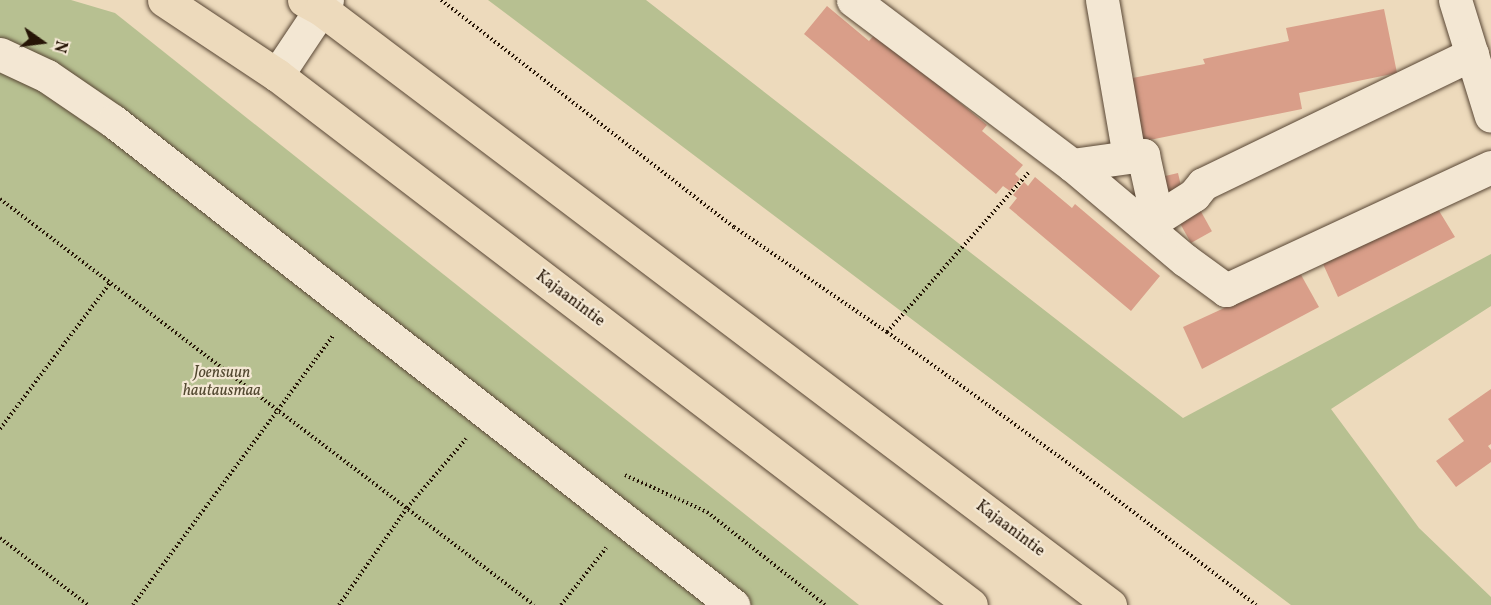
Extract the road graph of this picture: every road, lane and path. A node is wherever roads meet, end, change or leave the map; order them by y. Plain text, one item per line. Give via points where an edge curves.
1 (164, 0) edge
2 (441, 0) edge
3 (853, 0) edge
4 (1101, 0) edge
5 (1455, 0) edge
6 (318, 3) edge
7 (0, 54) edge
8 (1472, 54) junction
9 (278, 75) junction
10 (1491, 116) edge
11 (1060, 156) junction
12 (1129, 157) junction
13 (1491, 167) edge
14 (0, 199) edge
15 (1151, 222) junction
16 (110, 283) junction
17 (354, 307) junction
18 (888, 332) junction
19 (278, 410) junction
20 (489, 413) junction
21 (0, 429) edge
22 (624, 475) dead end
23 (407, 508) junction
24 (627, 522) junction
25 (0, 538) edge
26 (88, 605) edge
27 (133, 605) edge
28 (339, 605) edge
29 (534, 605) edge
30 (561, 605) edge
31 (733, 605) edge
32 (825, 605) edge
33 (971, 605) edge
34 (1110, 605) edge
35 (1256, 605) edge

1 - 9 main road, Kajaanintie
2 - 18 path via 734,227
3 - 11 street
4 - 12 street
5 - 8 street
6 - 9 street
6 - 34 main road, Kajaanintie
7 - 17 street via 47,76 113,121
8 - 10 street
8 - 15 street via 1203,184 1194,195
9 - 33 main road, Kajaanintie
11 - 12 street
11 - 15 street
11 - 18 path via 997,211
12 - 15 street via 1143,155
13 - 15 street via 1226,290
14 - 16 path
16 - 19 path
16 - 21 path
17 - 19 path
17 - 20 street
18 - 35 path
19 - 23 path
19 - 27 path
20 - 23 path
20 - 24 street
22 - 32 path via 707,512
23 - 28 path
23 - 29 path
24 - 30 path
24 - 31 street
25 - 26 path

